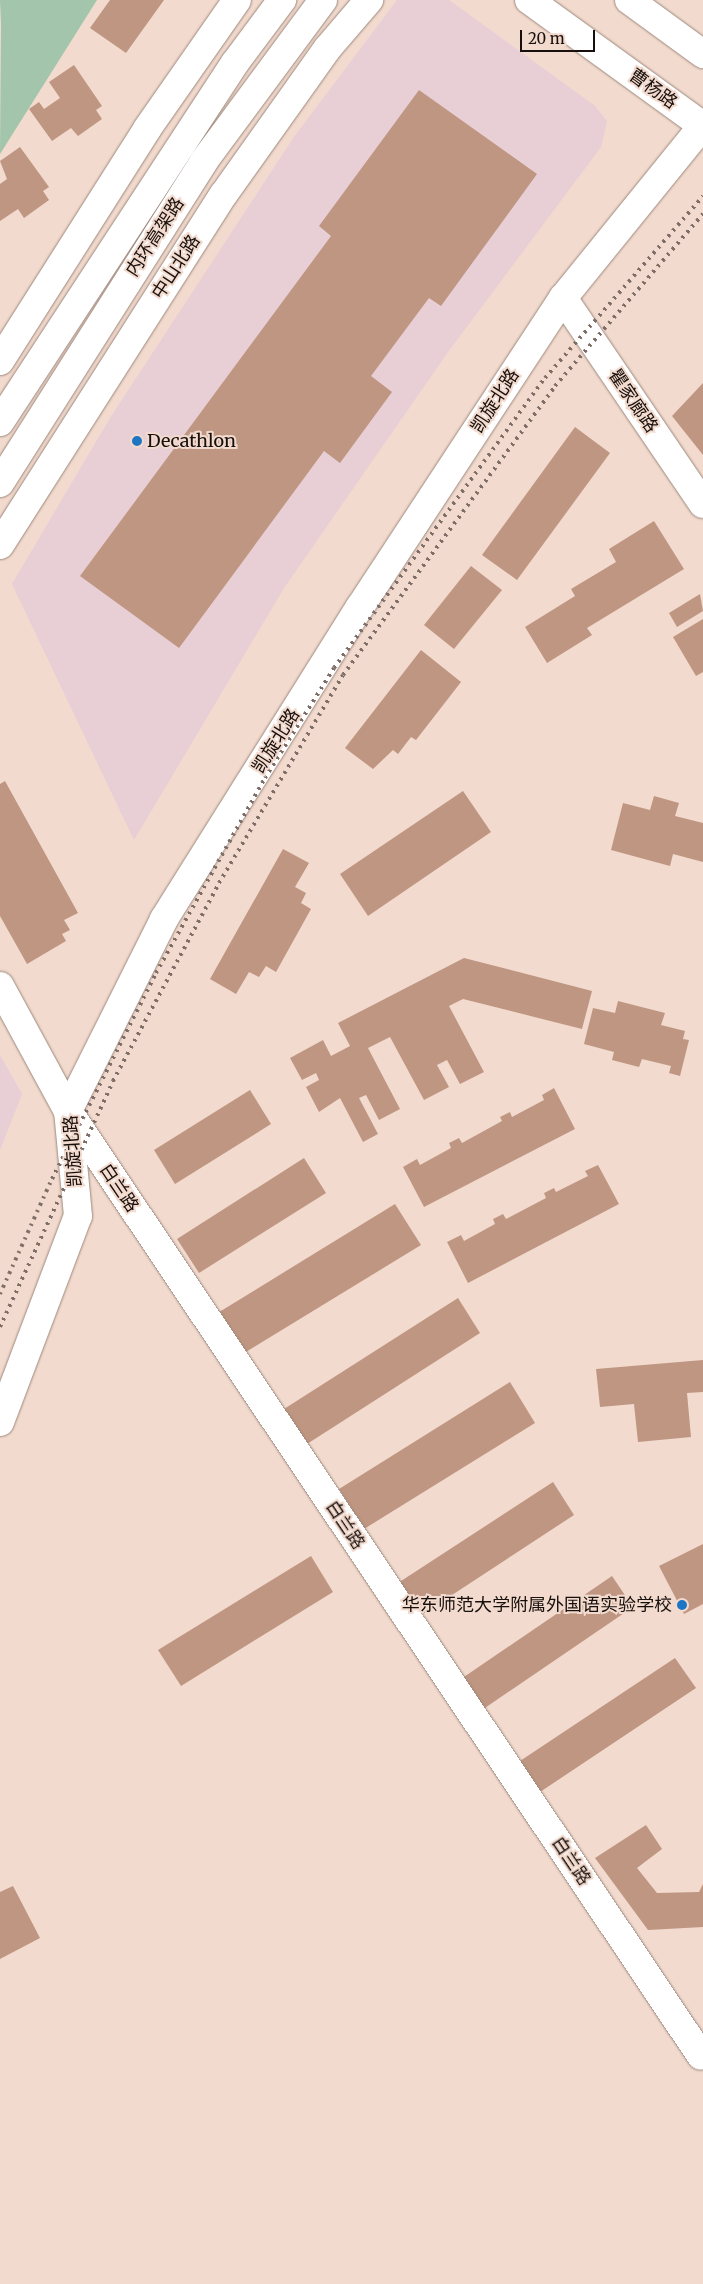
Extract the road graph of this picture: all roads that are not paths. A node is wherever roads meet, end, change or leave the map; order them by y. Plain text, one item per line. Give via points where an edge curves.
1 (237, 0) edge
2 (282, 0) edge
3 (323, 0) edge
4 (369, 0) edge
5 (529, 0) edge
6 (629, 0) edge
7 (703, 54) edge
8 (703, 125) edge
9 (562, 298) junction
10 (0, 360) edge
11 (0, 422) edge
12 (0, 483) edge
13 (703, 504) edge
14 (0, 545) edge
15 (0, 986) edge
16 (68, 1111) junction
17 (0, 1422) edge
18 (702, 2056) edge

1 - 10 main road via 146,129
2 - 11 main road, 内环高架路 via 235,63
3 - 12 main road, 内环高架路 via 204,161
4 - 14 main road, 中山北路 via 327,49 224,194
5 - 8 main road, 曹杨路
6 - 7 main road
8 - 9 main road, 凯旋北路
9 - 13 main road, 瞿家廊路
9 - 16 main road, 凯旋北路 via 360,607 164,919
15 - 16 main road, 白兰路
16 - 17 main road, 凯旋北路 via 78,1216
16 - 18 main road, 白兰路

